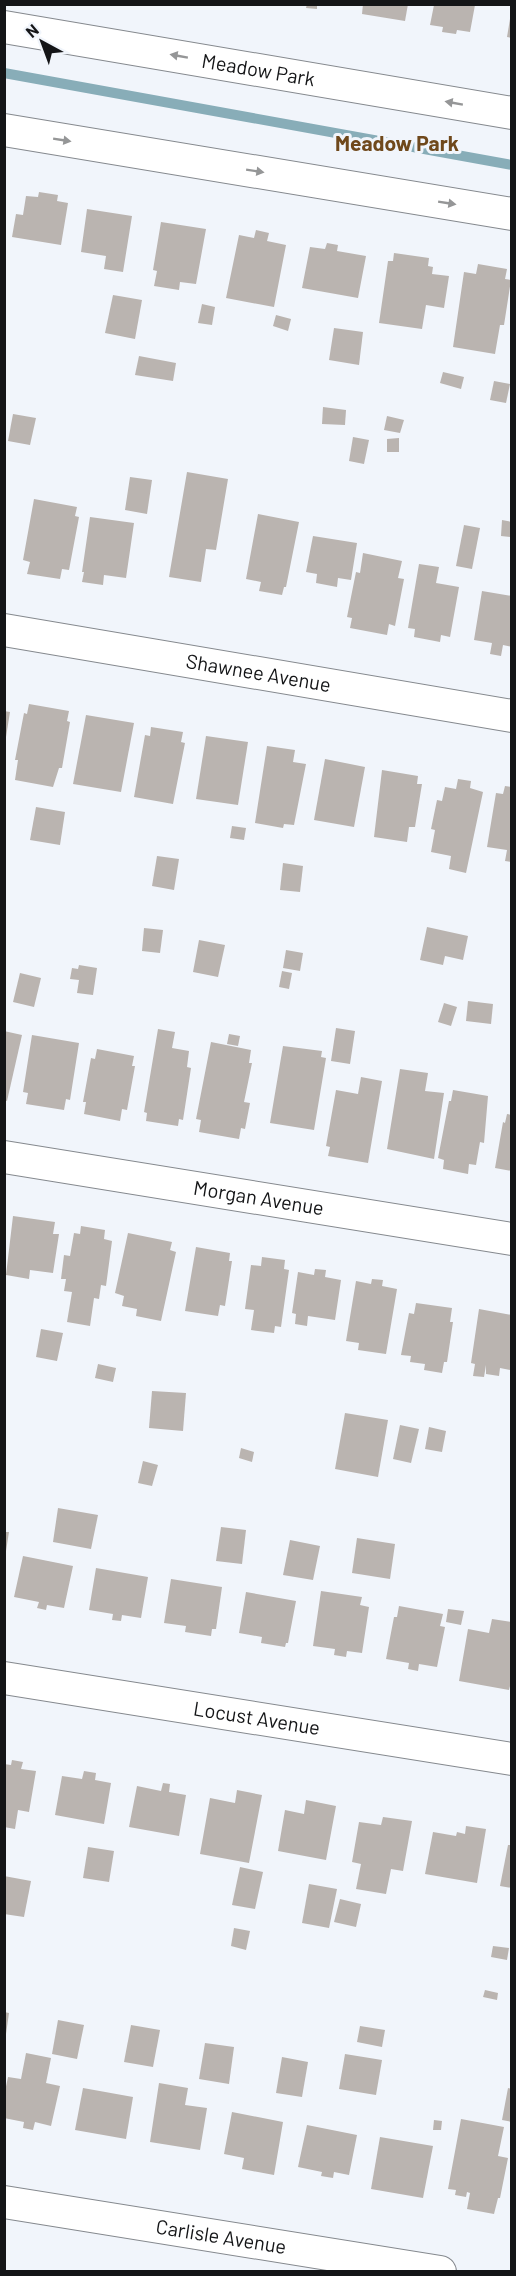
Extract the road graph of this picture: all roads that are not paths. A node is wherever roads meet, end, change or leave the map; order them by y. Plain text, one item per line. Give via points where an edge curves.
1 (4, 27) edge
2 (512, 113) edge
3 (4, 130) edge
4 (512, 214) edge
5 (4, 630) edge
6 (512, 716) edge
7 (4, 1157) edge
8 (512, 1239) edge
9 (4, 1678) edge
10 (512, 1759) edge
11 (4, 2202) edge
12 (440, 2271) edge

2 -> 1 street, Meadow Park
3 -> 4 street
5 - 6 street, Shawnee Avenue
7 - 8 street, Morgan Avenue
9 - 10 street, Locust Avenue
11 - 12 street, Carlisle Avenue

